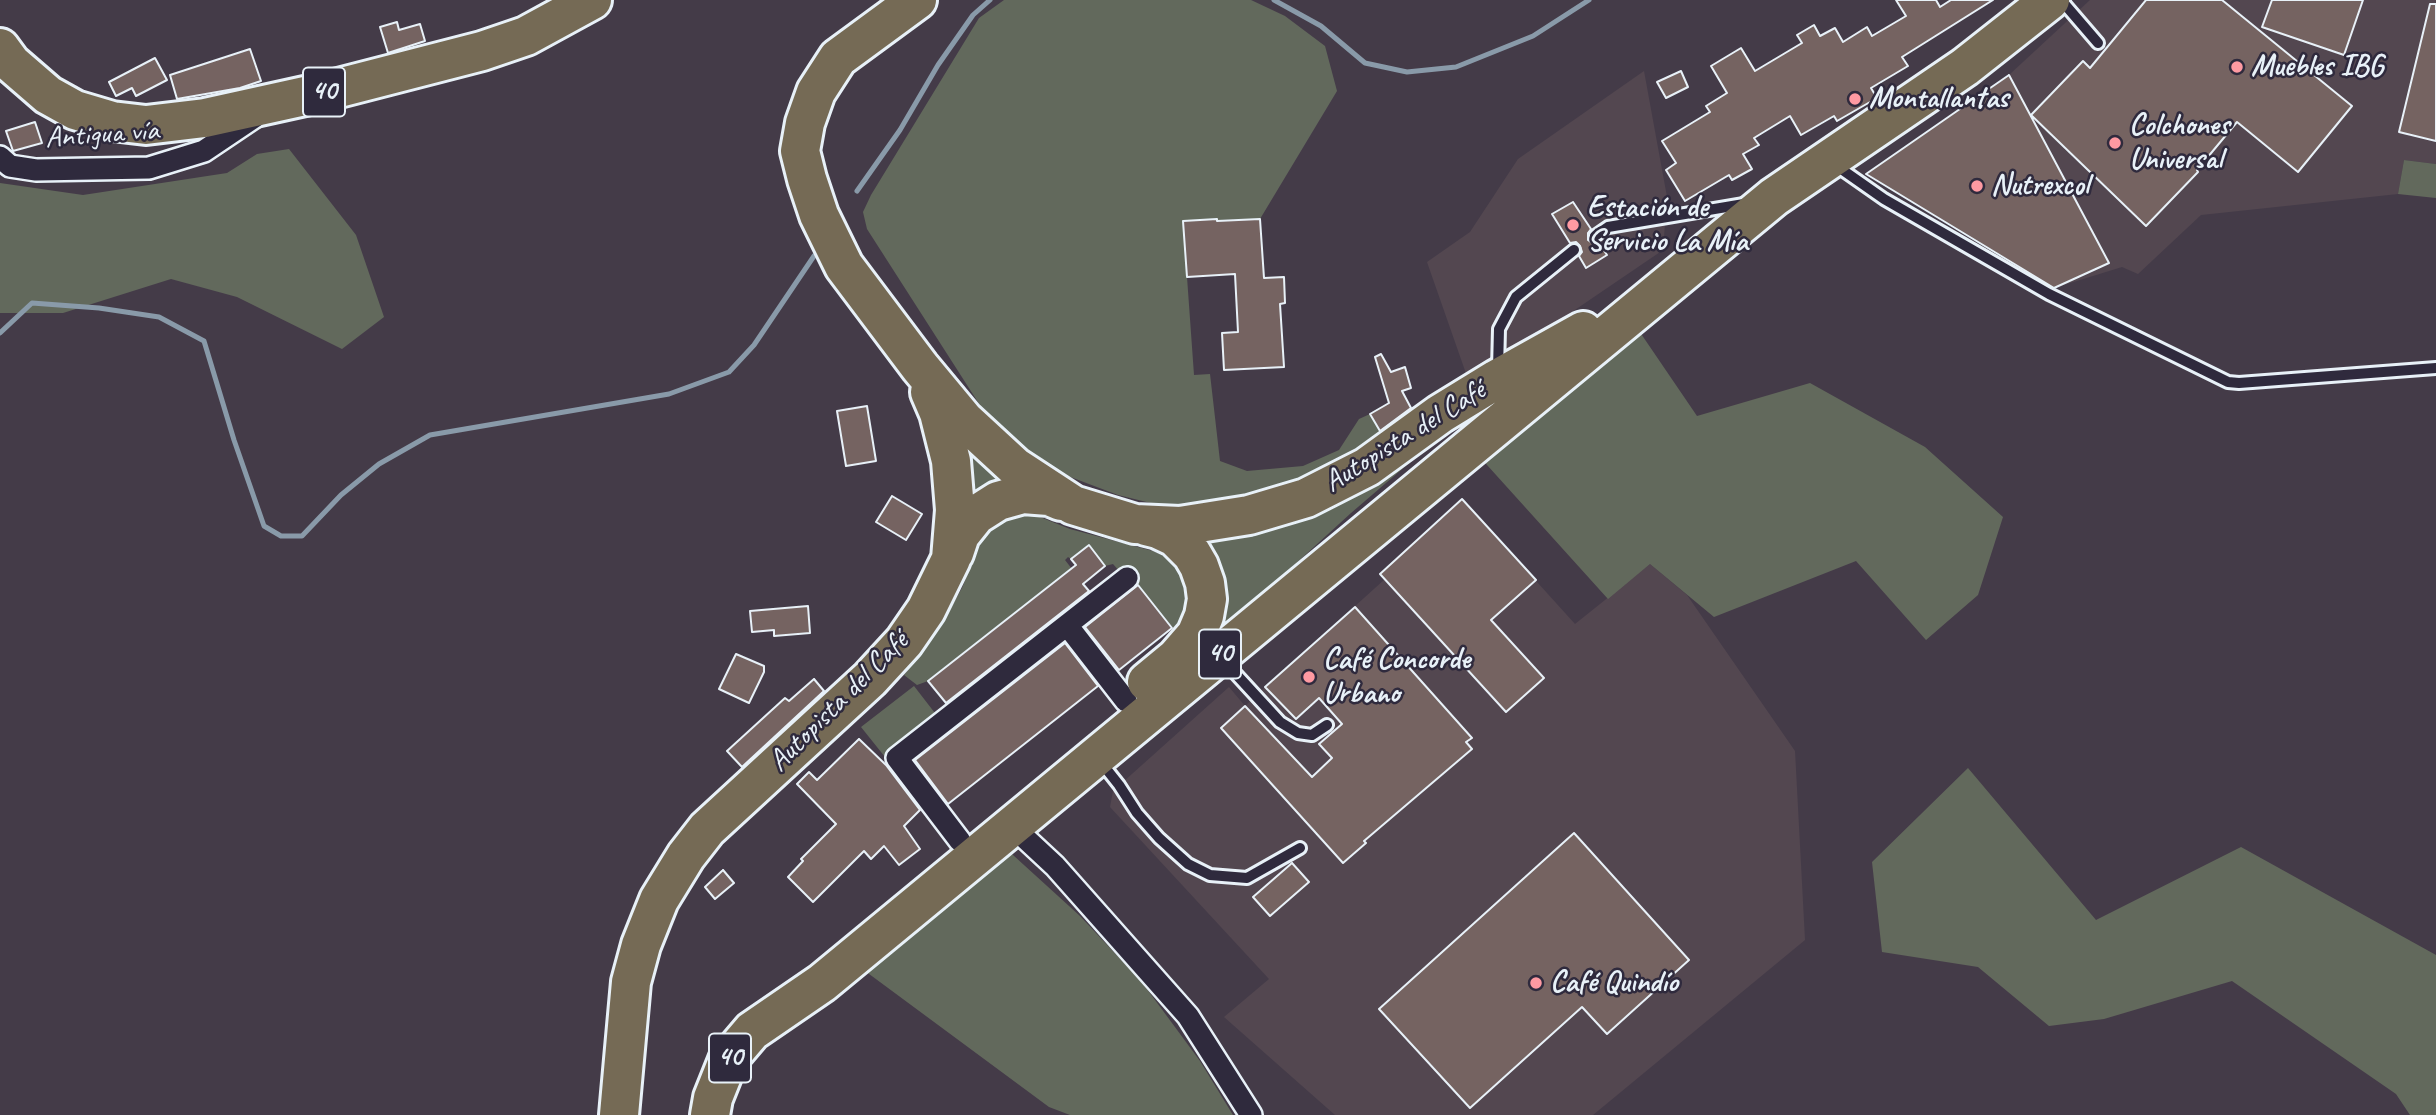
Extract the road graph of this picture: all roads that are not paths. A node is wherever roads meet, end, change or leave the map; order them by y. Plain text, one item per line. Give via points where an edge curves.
1 (592, 0) edge
2 (917, 0) edge
3 (2050, 0) edge
4 (2062, 0) edge
5 (2098, 43) dead end
6 (0, 48) edge
7 (279, 102) junction
8 (0, 157) edge
9 (1829, 160) junction
10 (1774, 197) junction
11 (1595, 236) dead end
12 (1574, 250) dead end
13 (1664, 287) junction
14 (920, 367) junction
15 (2436, 368) edge
16 (1497, 379) junction
17 (1073, 505) junction
18 (1135, 524) junction
19 (951, 559) junction
20 (1127, 578) dead end
21 (1067, 625) junction
22 (1219, 655) junction
23 (1126, 701) junction
24 (1327, 725) dead end
25 (1096, 756) junction
26 (1012, 826) junction
27 (960, 841) junction
28 (1300, 848) dead end
29 (772, 1015) junction
30 (619, 1115) edge
31 (710, 1115) edge
32 (1251, 1115) edge

1 - 7 highway, 40 via 526,36 482,51
2 - 14 highway, 40 via 838,58 816,92 800,151 819,215 844,266
3 - 9 highway, Autopista del Café / 40 via 1965,67
4 - 5 lane
6 - 7 highway, 40 via 48,95 75,110 112,121 146,125
7 - 8 street, Antigua vía via 204,151 149,168 36,170 10,166
9 - 10 highway, Autopista del Café / 40
9 - 15 lane via 1884,199 2049,294 2228,382
10 - 11 lane via 1608,227
10 - 13 highway, Autopista del Café / 40
12 - 16 lane via 1516,297 1499,329
13 - 16 highway, Autopista del Café / 40
13 - 22 highway, Autopista del Café / 40
14 - 17 highway, Autopista del Café / 40 via 964,420 1015,467
14 - 19 highway, Autopista del Café / 40 via 939,413 951,461 956,510
16 - 18 highway, Autopista del Café / 40 via 1367,467 1306,498 1250,516 1180,526
17 - 18 highway, Autopista del Café / 40
17 - 19 highway via 1049,496 1023,494 998,501 976,515 960,535
18 - 23 highway via 1158,528 1192,554 1207,599 1196,635
19 - 30 highway, Autopista del Café / 40 via 933,598 904,642 707,829 659,900 631,982
20 - 21 street
21 - 23 street
21 - 27 street via 897,758
22 - 24 lane via 1280,722 1312,735
22 - 25 highway, Autopista del Café / 40
23 - 27 highway
25 - 26 highway, Autopista del Café / 40
25 - 28 lane via 1159,838 1188,864 1210,875 1247,878
26 - 29 highway, Autopista del Café / 40 via 821,983
26 - 32 street via 1055,866 1188,1016
27 - 29 highway via 810,968
29 - 31 highway, Autopista del Café / 40 via 729,1058

